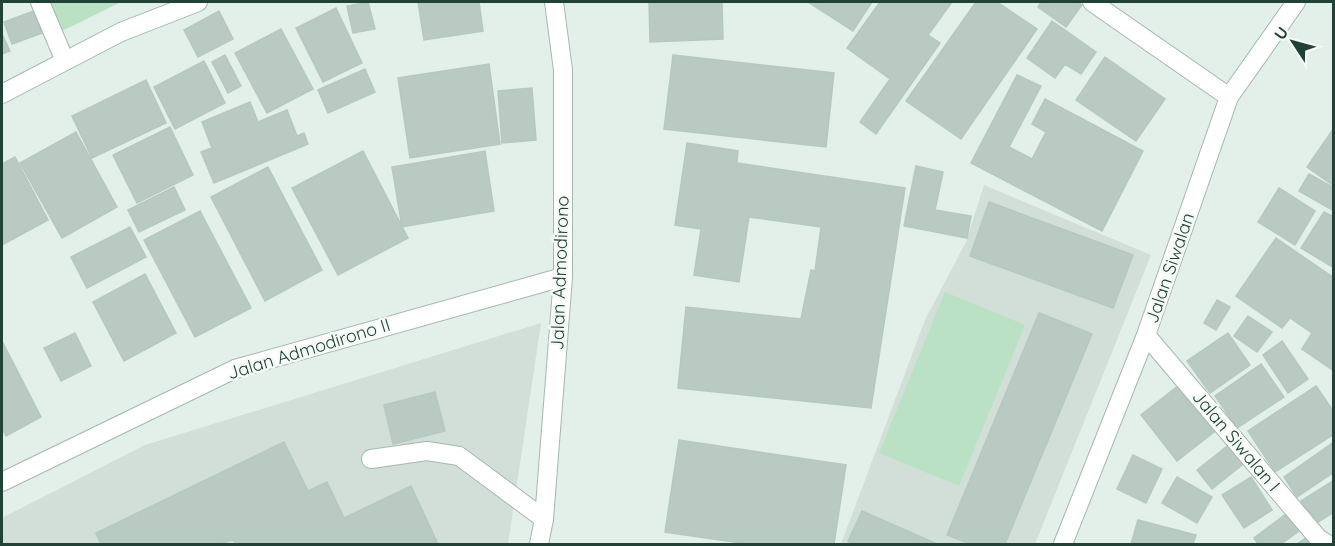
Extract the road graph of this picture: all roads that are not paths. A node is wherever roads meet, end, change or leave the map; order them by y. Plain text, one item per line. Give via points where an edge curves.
1 (40, 2) edge
2 (198, 2) edge
3 (554, 2) edge
4 (1092, 2) edge
5 (1296, 2) edge
6 (65, 61) junction
7 (2, 94) edge
8 (1229, 97) junction
9 (563, 277) junction
10 (1146, 335) junction
11 (371, 459) dead end
12 (2, 482) edge
13 (544, 519) junction
14 (538, 544) edge
15 (1063, 544) edge
16 (1327, 544) edge

1 - 6 street
2 - 6 street via 121,32
3 - 9 street, Jalan Admodirono via 563,70
4 - 8 street
5 - 8 street, Jalan Siwalan
6 - 7 street
8 - 10 street, Jalan Siwalan
9 - 12 street, Jalan Admodirono II via 235,369
9 - 13 street, Jalan Admodirono
10 - 15 street, Jalan Siwalan
10 - 16 street, Jalan Siwalan I
11 - 13 street via 427,451 459,456
13 - 14 street, Jalan Admodirono

